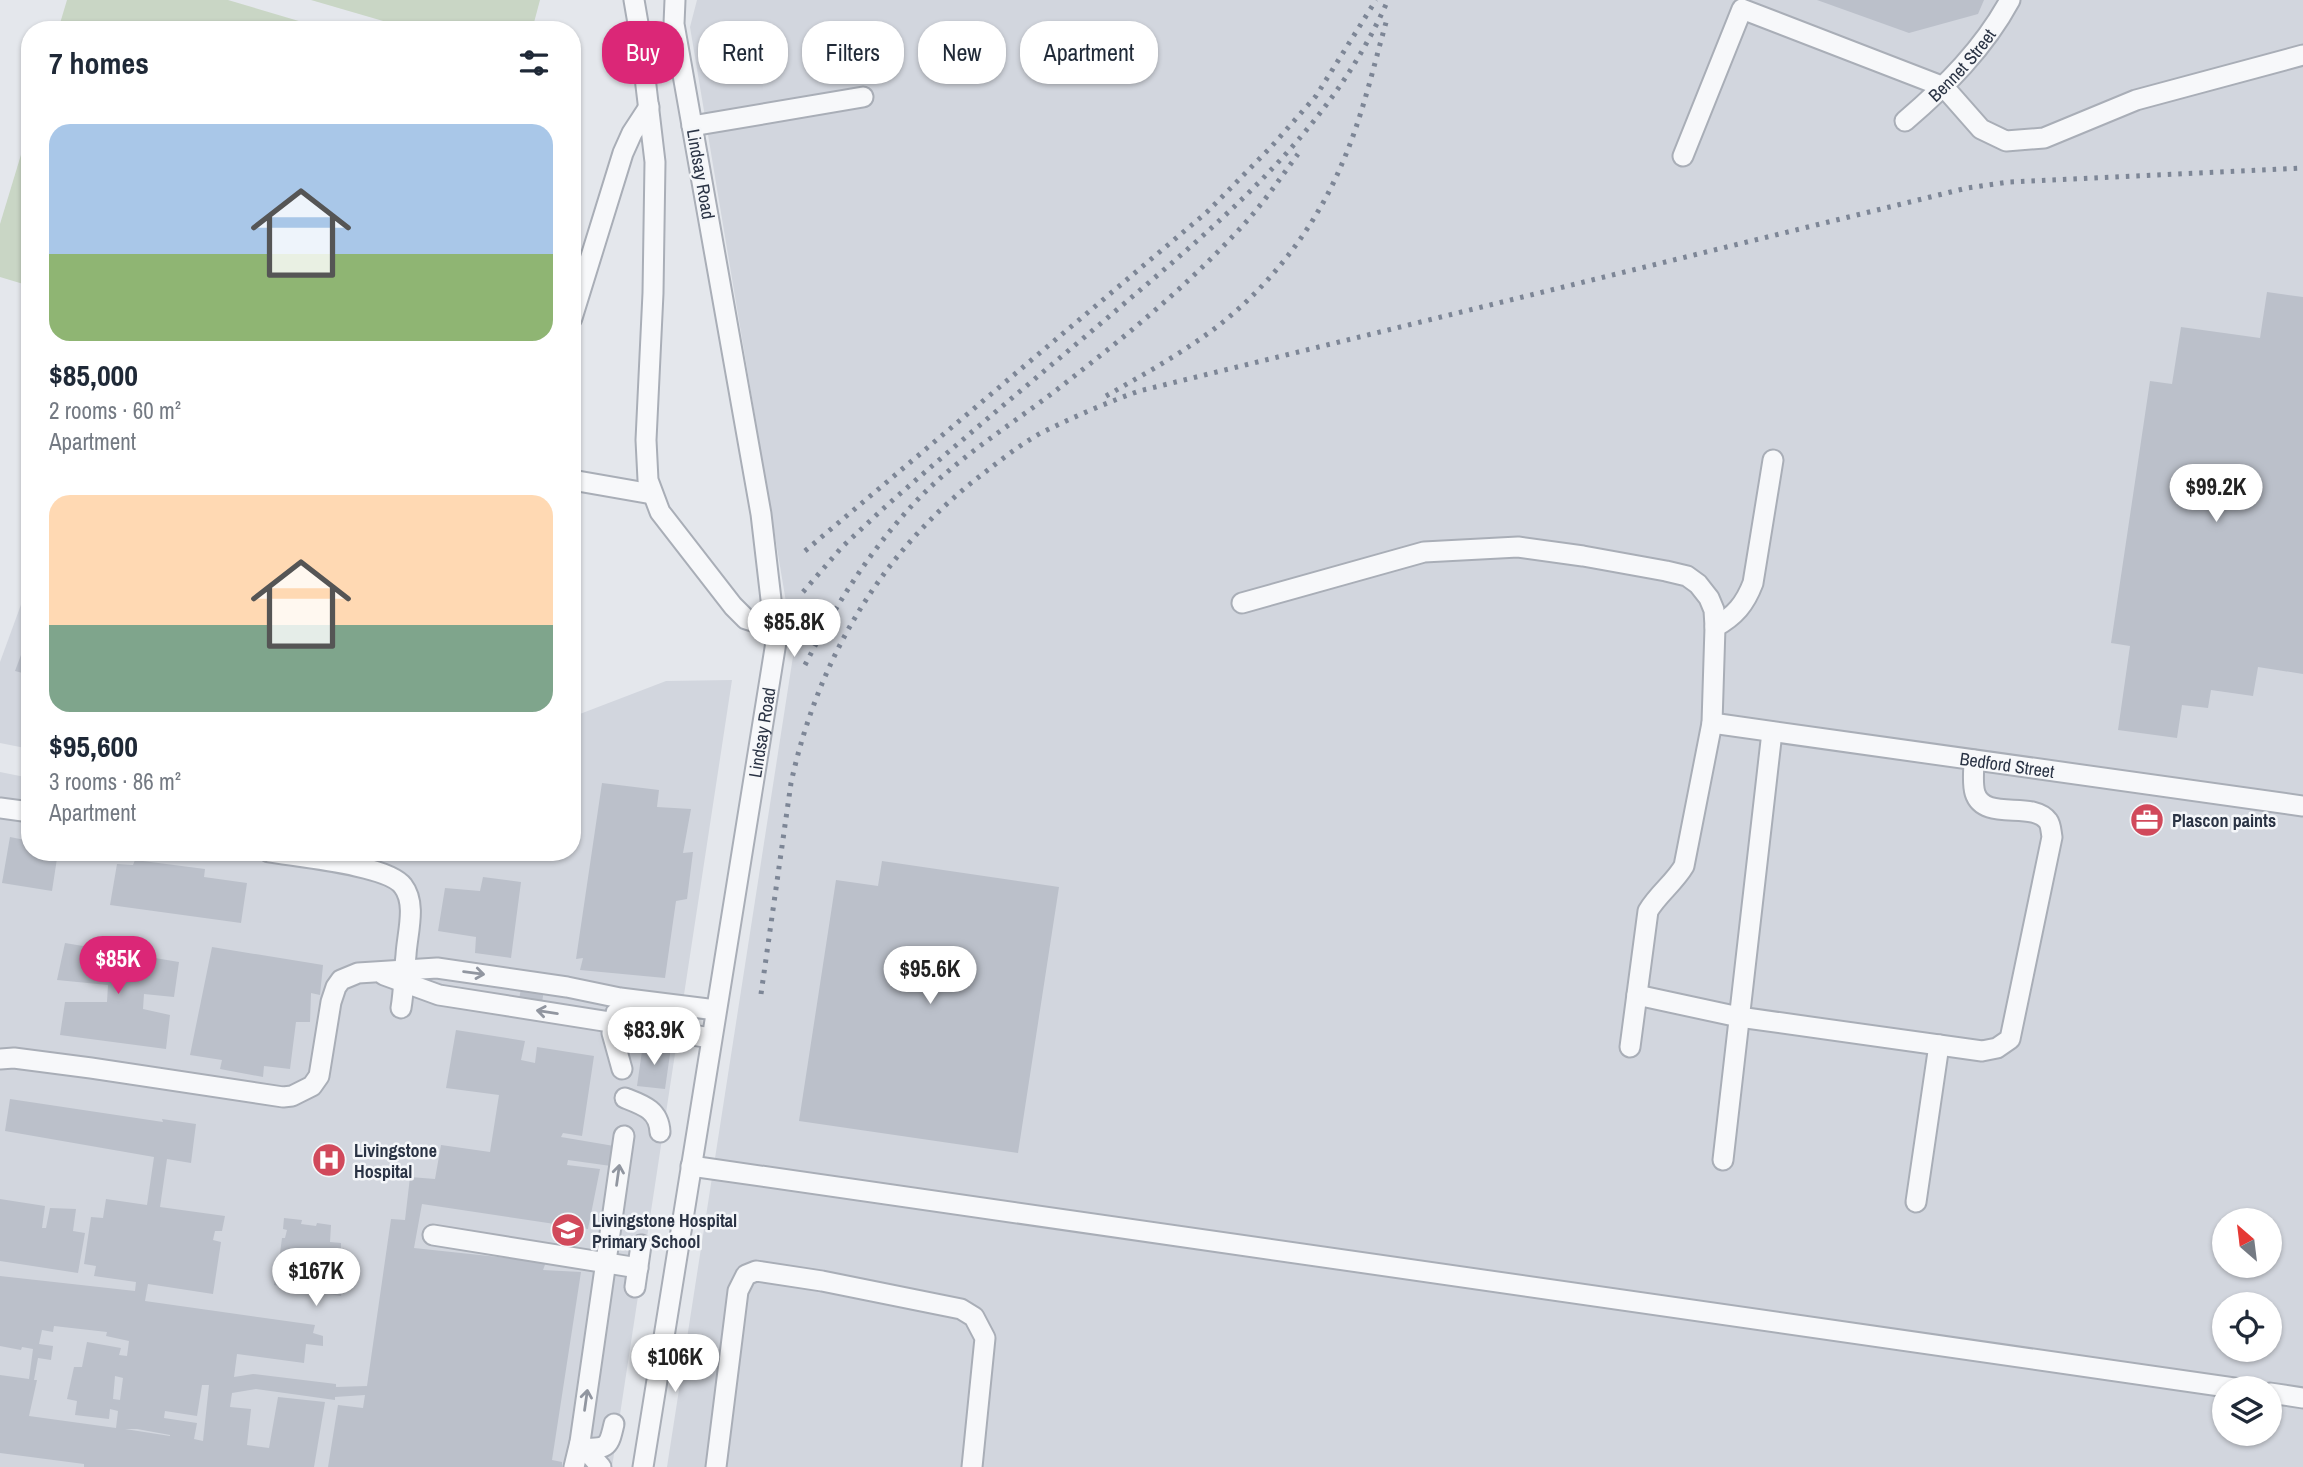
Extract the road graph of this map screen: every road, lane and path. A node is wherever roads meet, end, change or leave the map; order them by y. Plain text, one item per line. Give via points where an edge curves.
1 (634, 0) edge
2 (675, 0) edge
3 (2010, 0) edge
4 (2303, 55) edge
5 (1944, 87) junction
6 (863, 97) dead end
7 (649, 107) junction
8 (1905, 121) dead end
9 (692, 126) junction
10 (1683, 156) dead end
11 (581, 287) edge
12 (1773, 460) dead end
13 (581, 482) edge
14 (652, 494) junction
15 (1242, 603) dead end
16 (1715, 627) junction
17 (774, 628) junction
18 (1712, 723) junction
19 (1772, 732) junction
20 (1974, 760) junction
21 (2303, 806) edge
22 (0, 808) edge
23 (21, 811) edge
24 (321, 861) edge
25 (406, 977) junction
26 (1637, 995) junction
27 (620, 998) junction
28 (401, 1008) dead end
29 (716, 1010) junction
30 (1739, 1017) junction
31 (614, 1022) junction
32 (711, 1038) junction
33 (1939, 1045) junction
34 (1630, 1047) dead end
35 (0, 1059) edge
36 (622, 1069) dead end
37 (625, 1098) dead end
38 (660, 1132) dead end
39 (624, 1136) dead end
40 (1723, 1160) dead end
41 (691, 1166) junction
42 (1916, 1202) dead end
43 (433, 1235) dead end
44 (641, 1245) dead end
45 (606, 1263) junction
46 (2212, 1385) edge
47 (2282, 1395) edge
48 (2303, 1398) edge
49 (614, 1424) dead end
50 (582, 1445) junction
51 (574, 1467) edge
52 (601, 1467) edge
53 (643, 1467) edge
54 (716, 1467) edge
55 (972, 1467) edge

1 - 7 street
2 - 9 street, Lindsay Road via 674,24
3 - 5 street, Bennet Street
4 - 5 street via 2136,100 2044,138 2006,141 1980,128
5 - 8 street, Bennet Street
5 - 10 street via 1742,9
6 - 9 street
7 - 11 street via 622,153
7 - 14 street via 655,162 646,460
9 - 17 street, Lindsay Road via 761,514
12 - 16 street via 1754,583 1746,603
13 - 14 street
14 - 17 street via 660,512 733,606 746,619
15 - 16 street via 1424,552 1518,547 1686,576 1709,598
16 - 18 street
17 - 29 street, Lindsay Road via 773,664
18 - 19 street, Bedford Street
18 - 26 street via 1684,866 1648,911
19 - 20 street, Bedford Street
19 - 30 street
20 - 21 street, Bedford Street
20 - 33 street via 1974,792 1980,802 2040,814 2049,822 2052,837 2010,1039 1982,1051
22 - 23 street
24 - 25 street via 379,871 399,881 410,911
25 -> 27 street via 437,968
25 - 28 street
31 -> 25 street via 439,995
25 - 35 street via 376,972 341,980 331,1002 319,1076 312,1086 292,1096
26 - 30 street
26 - 34 street
27 - 29 street
27 - 31 street
29 - 32 street, Lindsay Road
30 - 33 street
30 - 40 street
31 - 32 street
31 - 36 street via 613,1042
32 - 41 street, Lindsay Road
33 - 42 street
37 - 38 street via 650,1109
45 -> 39 street
41 - 46 street
41 - 53 street, Lindsay Road
43 - 45 street
44 - 45 street via 637,1277
50 -> 45 street
47 - 48 street
49 - 50 street via 605,1446
50 - 51 street
50 - 52 street
54 - 55 street via 738,1291 746,1275 756,1272 821,1280 961,1309 974,1317 985,1338

